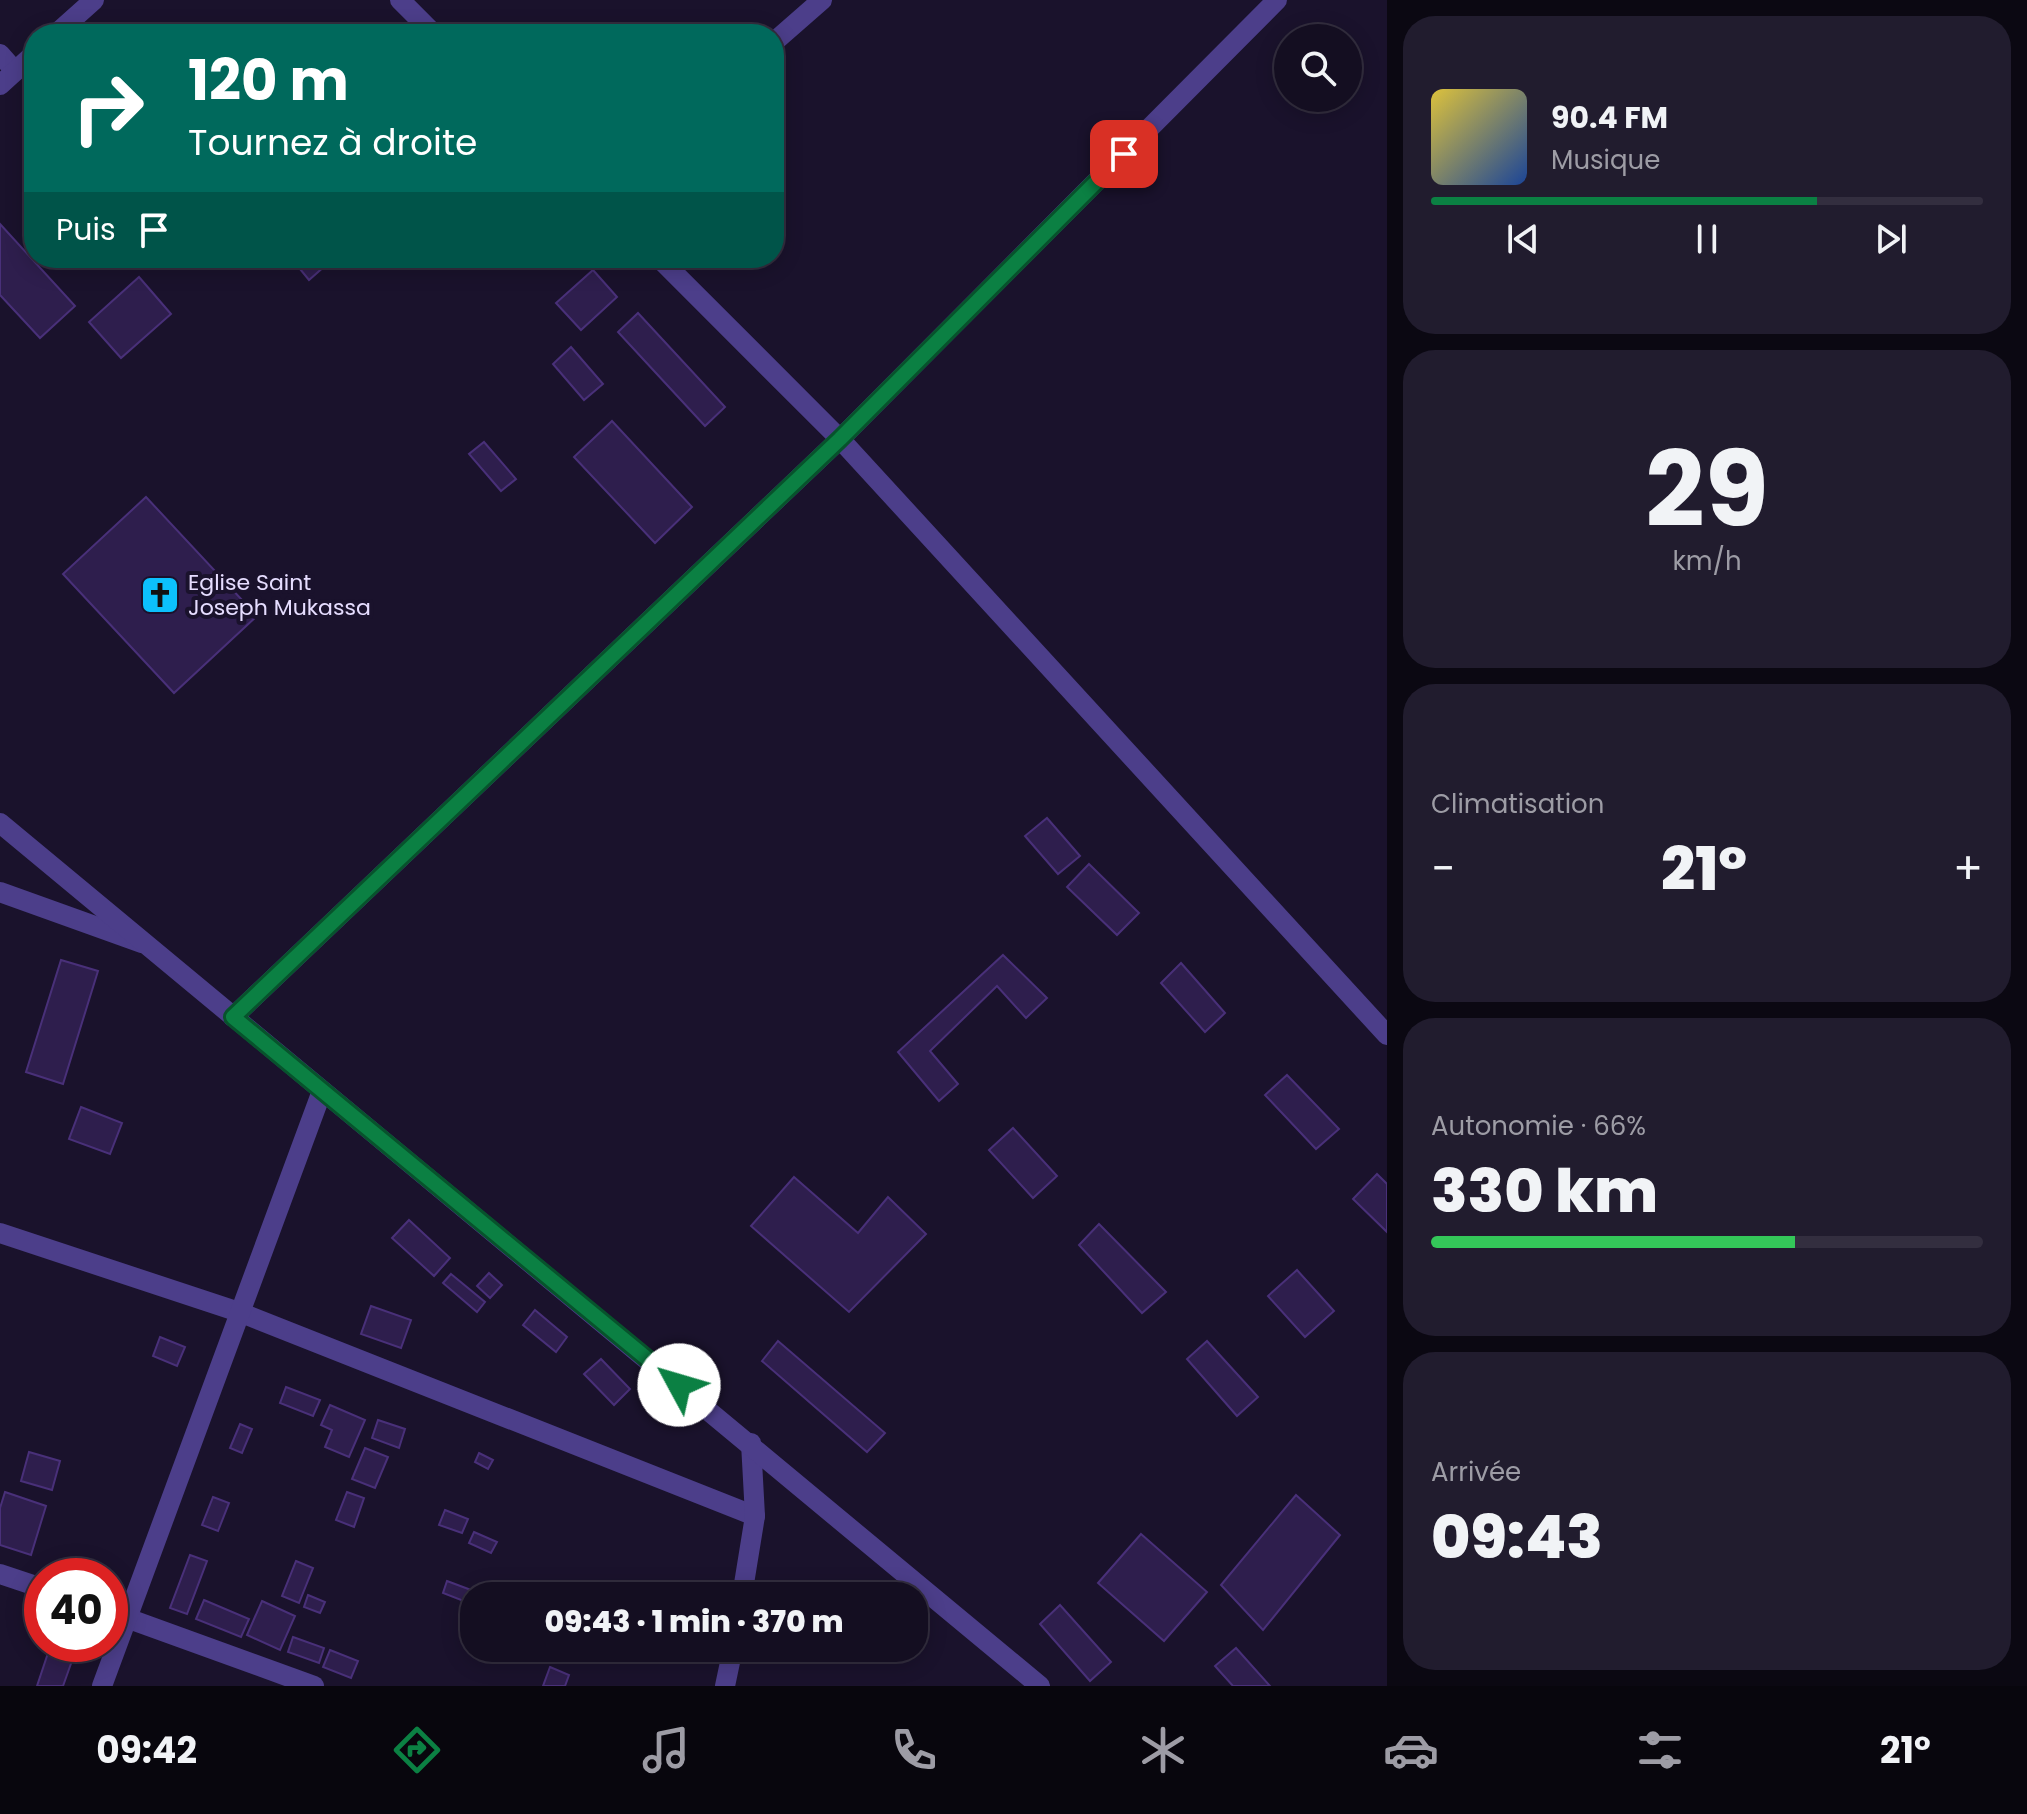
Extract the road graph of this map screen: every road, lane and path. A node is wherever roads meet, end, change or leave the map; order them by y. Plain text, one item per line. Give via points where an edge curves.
1 (94, 0) edge
2 (400, 0) edge
3 (822, 0) edge
4 (1277, 0) edge
5 (67, 24) edge
6 (424, 24) edge
7 (784, 33) edge
8 (0, 54) edge
9 (24, 63) edge
10 (7, 78) edge
11 (669, 268) edge
12 (840, 439) junction
13 (0, 823) edge
14 (0, 892) edge
15 (146, 944) junction
16 (233, 1017) junction
17 (1387, 1035) edge
18 (322, 1091) junction
19 (0, 1233) edge
20 (239, 1312) junction
21 (751, 1443) junction
22 (755, 1516) junction
23 (0, 1574) edge
24 (24, 1582) edge
25 (744, 1582) edge
26 (128, 1592) edge
27 (128, 1618) edge
28 (108, 1662) edge
29 (730, 1662) edge
30 (102, 1686) edge
31 (314, 1686) edge
32 (725, 1686) edge
33 (1040, 1686) edge

1 - 5 street
2 - 6 street
3 - 7 street
4 - 12 street
8 - 10 street
9 - 10 street
11 - 12 street
12 - 16 street
12 - 17 street
13 - 15 street
14 - 15 street
15 - 16 street
16 - 18 street
18 - 20 street
18 - 21 street
19 - 20 street
20 - 22 street
20 - 26 street
21 - 22 street
21 - 33 street
22 - 25 street
23 - 24 street
27 - 31 street
28 - 30 street
29 - 32 street

